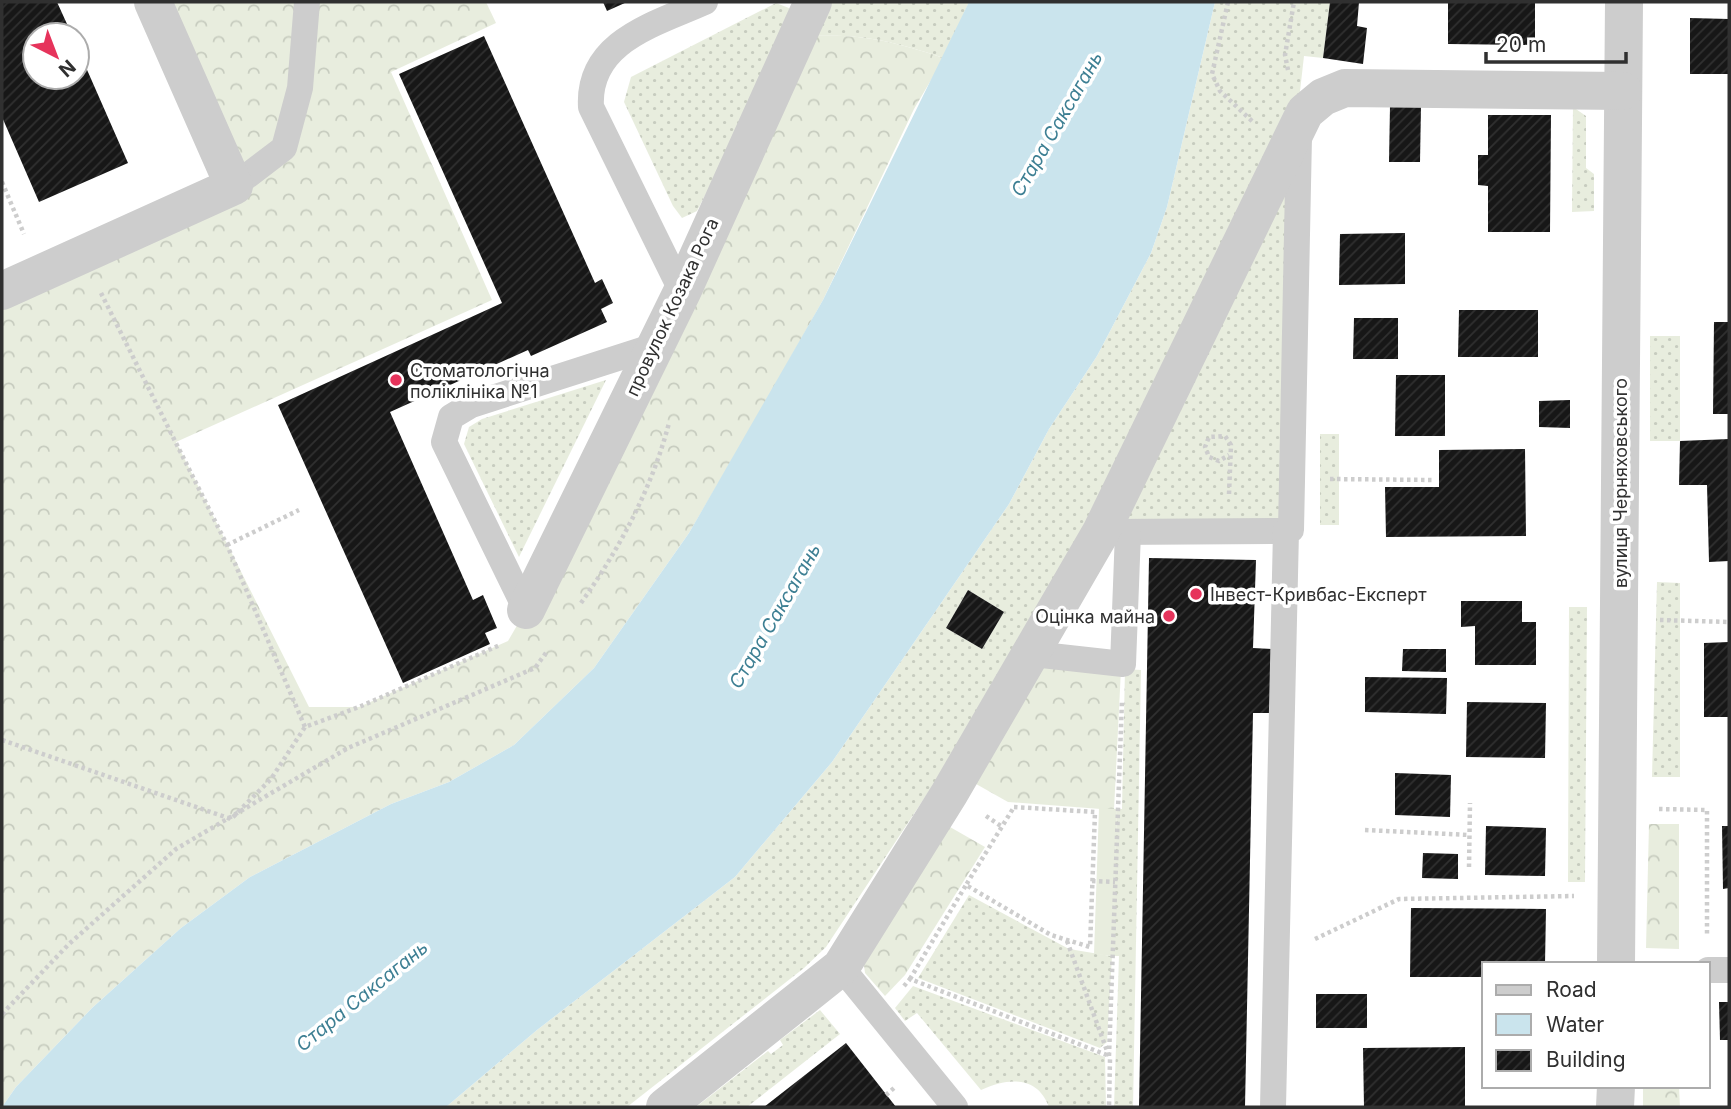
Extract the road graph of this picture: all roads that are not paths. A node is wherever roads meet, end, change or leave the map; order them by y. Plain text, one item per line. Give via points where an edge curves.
1 (153, 2) edge
2 (307, 2) edge
3 (705, 2) edge
4 (813, 2) edge
5 (1624, 2) edge
6 (1623, 91) junction
7 (1299, 120) junction
8 (234, 186) junction
9 (2, 291) edge
10 (682, 292) junction
11 (655, 346) junction
12 (1286, 531) junction
13 (1115, 532) junction
14 (526, 610) joint
15 (1033, 654) junction
16 (1707, 960) edge
17 (1616, 962) edge
18 (841, 967) junction
19 (1729, 970) edge
20 (1616, 1088) edge
21 (665, 1107) edge
22 (955, 1107) edge
23 (1273, 1107) edge
24 (1615, 1107) edge

1 - 8 street
2 - 8 lane via 300,88 284,148
3 - 10 lane via 625,39 605,57 590,86 591,107
4 - 10 street, провулок Козака Рога
5 - 6 street, вулиця Черняховського
6 - 7 street via 1345,88 1323,97
6 - 17 street, вулиця Черняховського
7 - 12 lane via 1291,530
7 - 13 street
8 - 9 street
10 - 11 street, провулок Козака Рога
11 - 14 street, провулок Козака Рога
11 - 14 lane via 471,405 451,416 444,442
12 - 13 lane
12 - 23 lane
13 - 15 street
13 - 15 lane via 1123,664
15 - 18 street
16 - 19 lane
18 - 21 street
18 - 22 lane
20 - 24 street

